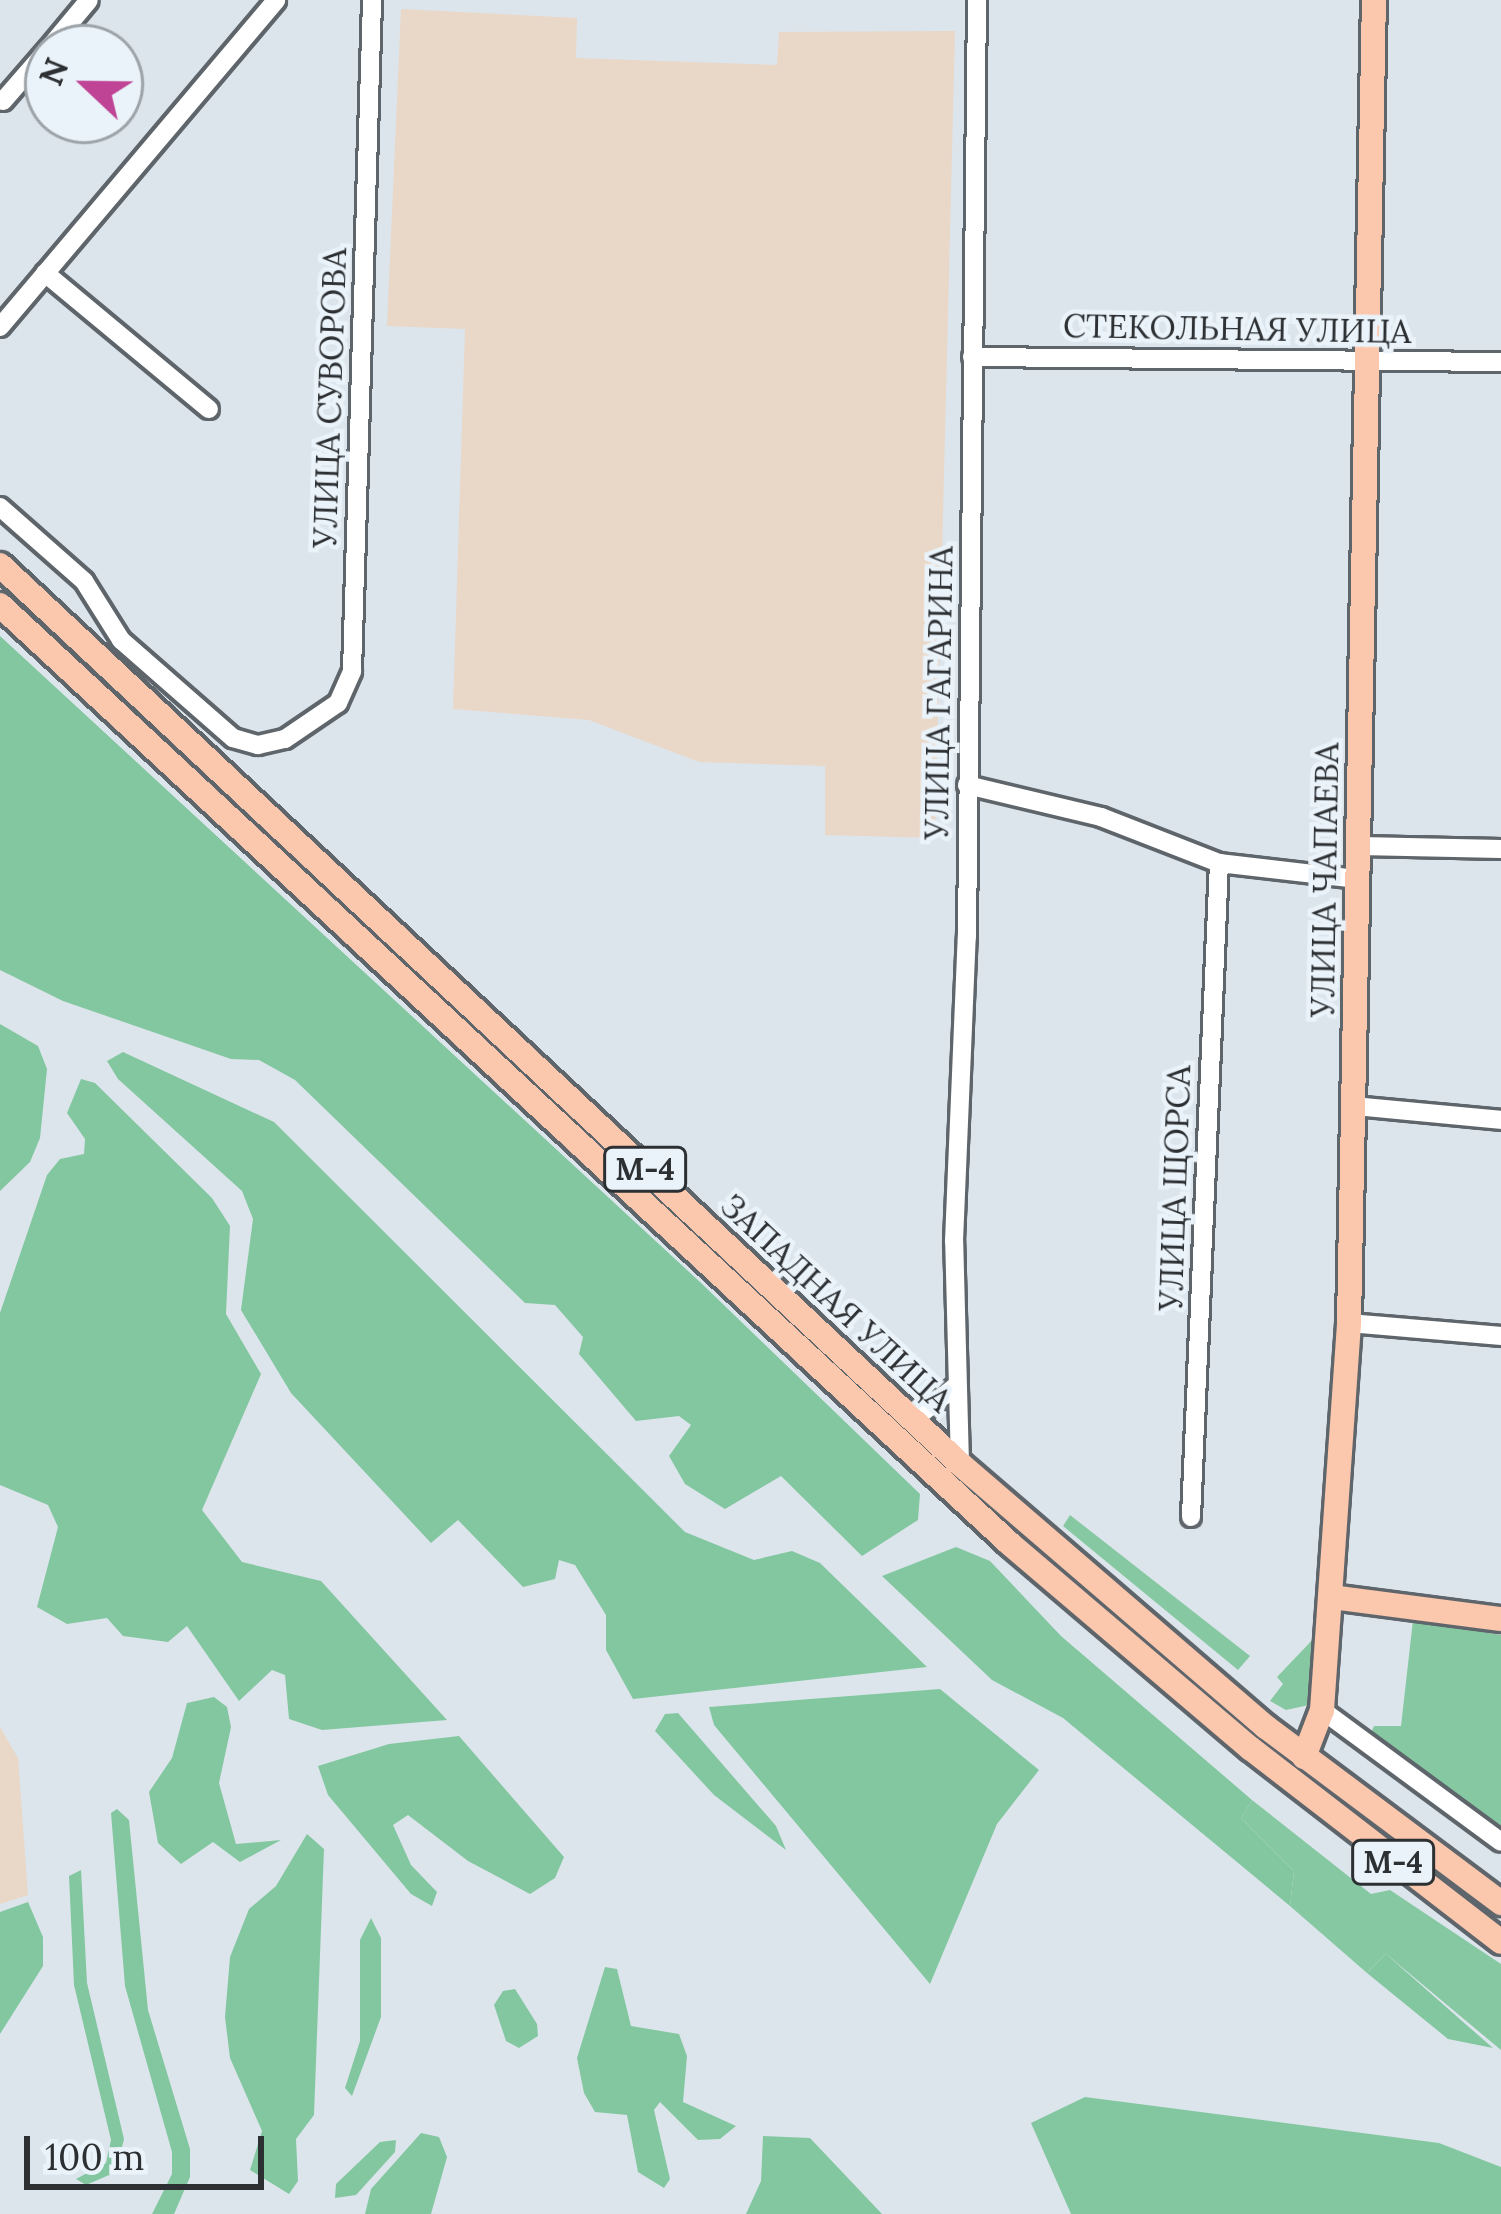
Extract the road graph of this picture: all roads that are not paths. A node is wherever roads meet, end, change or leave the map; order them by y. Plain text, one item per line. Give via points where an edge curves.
1 (89, 0) edge
2 (276, 0) edge
3 (372, 0) edge
4 (977, 0) edge
5 (1374, 0) edge
6 (68, 24) edge
7 (24, 76) edge
8 (3, 101) edge
9 (45, 273) junction
10 (0, 327) edge
11 (972, 357) junction
12 (1363, 361) junction
13 (1501, 362) edge
14 (209, 409) dead end
15 (0, 507) edge
16 (0, 565) edge
17 (0, 605) edge
18 (967, 785) junction
19 (1360, 846) junction
20 (1501, 849) edge
21 (1219, 863) junction
22 (1358, 879) junction
23 (1354, 1106) junction
24 (1501, 1120) edge
25 (1348, 1323) junction
26 (1501, 1336) edge
27 (956, 1386) junction
28 (912, 1421) junction
29 (960, 1464) junction
30 (1191, 1517) dead end
31 (1330, 1598) junction
32 (1501, 1619) edge
33 (1322, 1710) junction
34 (1304, 1756) junction
35 (1501, 1842) edge
36 (1501, 1903) edge
37 (1501, 1942) edge

1 - 6 street
2 - 9 street
3 - 15 street, УЛИЦА СУВОРОВА via 352,671 324,720 258,745 202,716 121,640 84,581
4 - 11 street, УЛИЦА ГАГАРИНА
5 - 12 main road, УЛИЦА ЧАПАЕВА
7 - 8 street
9 - 10 street
9 - 14 street
11 - 12 street, СТЕКОЛЬНАЯ УЛИЦА
11 - 18 street, УЛИЦА ГАГАРИНА
12 - 13 street, СТЕКОЛЬНАЯ УЛИЦА
12 - 19 main road, УЛИЦА ЧАПАЕВА
16 - 28 main road, ЗАПАДНАЯ УЛИЦА / М-4
17 - 37 main road, ЗАПАДНАЯ УЛИЦА / М-4 via 1010,1544 1240,1741
18 - 21 street via 1101,817
18 - 27 street, УЛИЦА ГАГАРИНА
19 - 20 street
19 - 22 main road, УЛИЦА ЧАПАЕВА
21 - 22 street
21 - 30 street, УЛИЦА ЩОРСА
22 - 23 main road, УЛИЦА ЧАПАЕВА
23 - 24 street
23 - 25 main road, УЛИЦА ЧАПАЕВА
25 - 26 street
25 - 31 main road, УЛИЦА ЧАПАЕВА
27 - 28 street
27 - 29 street, УЛИЦА ГАГАРИНА
28 - 29 main road, ЗАПАДНАЯ УЛИЦА / М-4
29 - 34 main road, ЗАПАДНАЯ УЛИЦА / М-4
31 - 32 main road
31 - 33 main road, УЛИЦА ЧАПАЕВА
33 - 34 main road, УЛИЦА ЧАПАЕВА
33 - 35 street
34 - 36 main road, ЗАПАДНАЯ УЛИЦА / М-4

